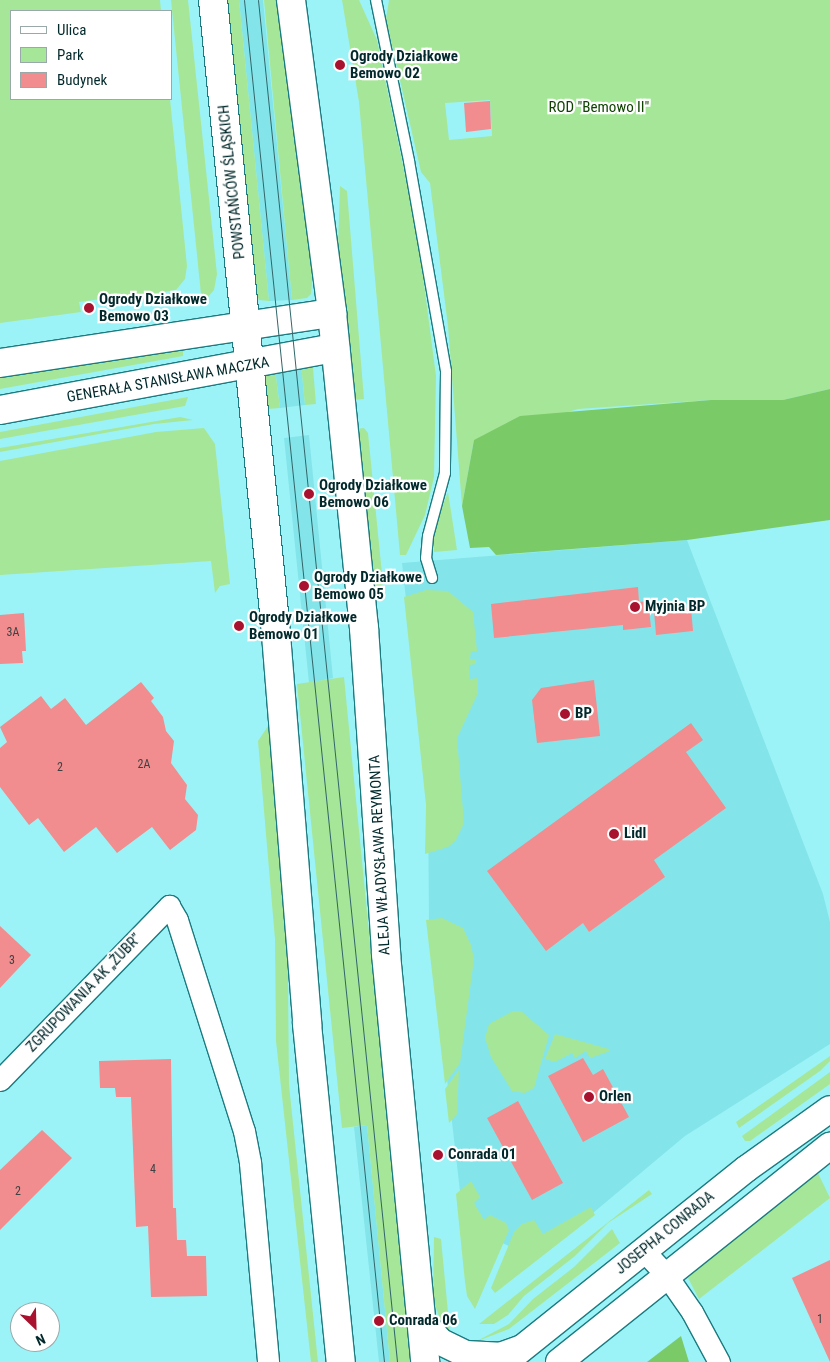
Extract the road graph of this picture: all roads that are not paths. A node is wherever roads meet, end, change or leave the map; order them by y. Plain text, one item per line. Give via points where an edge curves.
1 (213, 0) edge
2 (291, 0) edge
3 (376, 0) edge
4 (332, 313) junction
5 (247, 325) junction
6 (335, 348) junction
7 (0, 363) edge
8 (250, 365) junction
9 (0, 410) edge
10 (432, 578) dead end
11 (0, 1080) edge
12 (830, 1110) edge
13 (830, 1146) edge
14 (643, 1250) junction
15 (667, 1276) junction
16 (420, 1319) junction
17 (515, 1354) edge
18 (268, 1362) edge
19 (341, 1362) edge
20 (425, 1362) edge
21 (559, 1362) edge
22 (719, 1362) edge

1 - 5 main road, POWSTAŃCÓW ŚLĄSKICH
2 - 4 main road
3 - 10 lane via 446,371 445,473 428,536 426,558
4 - 5 main road
4 - 6 main road
5 - 7 main road
5 - 8 main road, POWSTAŃCÓW ŚLĄSKICH
6 - 8 main road, GENERAŁA STANISŁAWA MACZKA
6 - 16 main road, ALEJA WŁADYSŁAWA REYMONTA via 372,706 386,954
8 - 9 main road, GENERAŁA STANISŁAWA MACZKA
8 - 19 main road via 276,622 307,1024
11 - 18 street, ZGRUPOWANIA AK „ŻUBR” via 169,906 177,920 244,1131 250,1163
12 - 14 street, JOSEPHA CONRADA via 746,1169
13 - 15 street
14 - 15 street
14 - 17 street, JOSEPHA CONRADA
15 - 21 street
15 - 22 street via 702,1327
16 - 17 street, JOSEPHA CONRADA via 440,1342 466,1354
16 - 20 main road, ALEJA WŁADYSŁAWA REYMONTA

